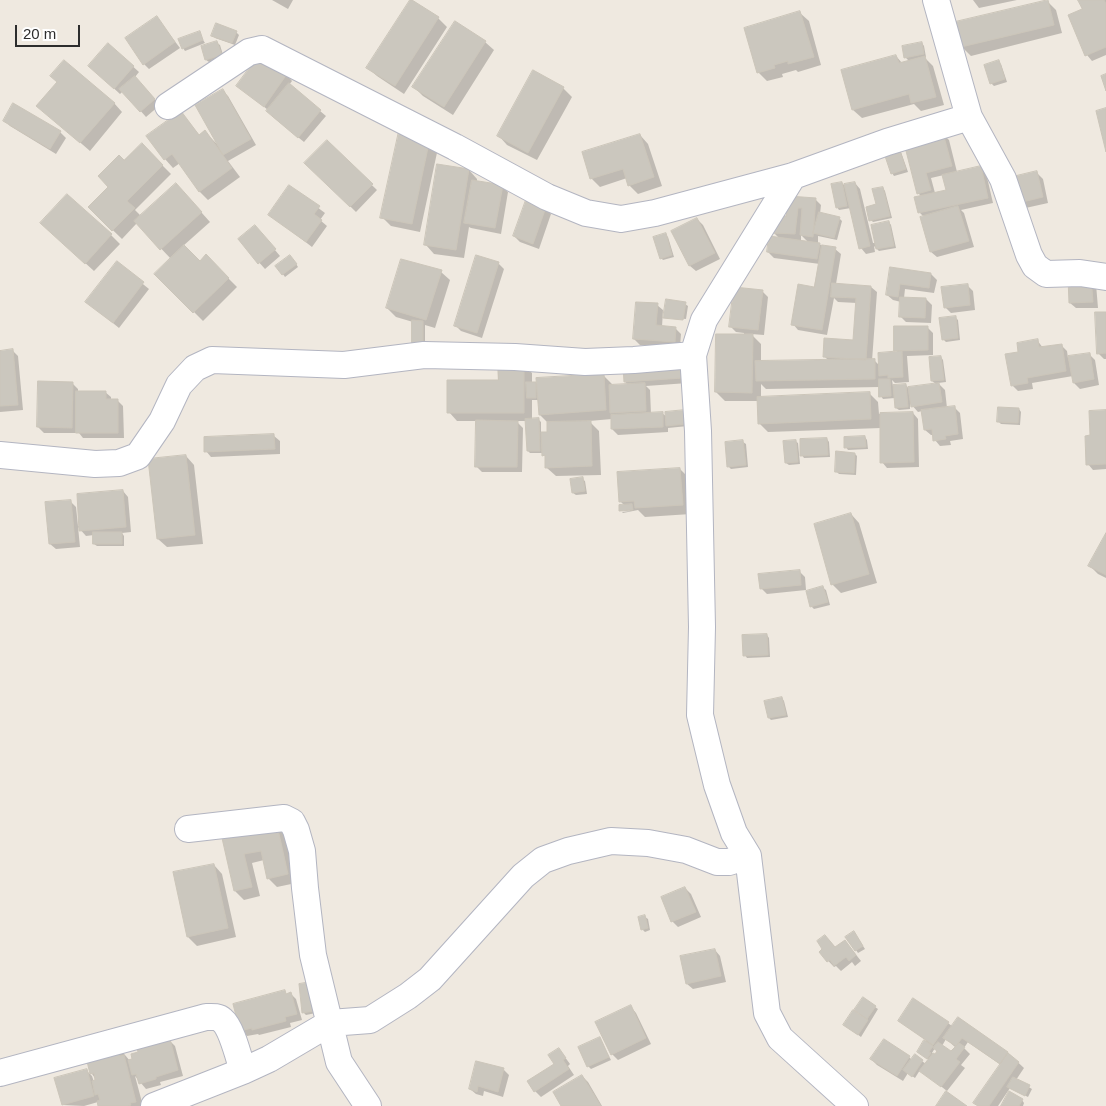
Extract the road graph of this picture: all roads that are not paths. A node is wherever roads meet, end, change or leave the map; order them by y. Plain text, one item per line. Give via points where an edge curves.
1 (936, 0) edge
2 (168, 106) dead end
3 (969, 117) junction
4 (794, 176) junction
5 (1106, 277) edge
6 (693, 355) junction
7 (0, 455) edge
8 (188, 829) dead end
9 (748, 856) junction
10 (330, 1023) junction
11 (243, 1071) junction
12 (0, 1074) edge
13 (154, 1106) edge
14 (368, 1106) edge
15 (854, 1106) edge

1 - 3 street
2 - 4 street via 250,52 262,49 547,197 586,213 621,219 655,213
3 - 4 street via 887,142
3 - 5 street via 1003,179 1035,266 1046,274 1080,273
4 - 6 street via 704,320
6 - 7 street via 585,362 424,355 344,365 212,360 195,368 179,385 162,421 138,456 119,463 95,464
6 - 9 street via 702,627 700,715 717,785 734,833
8 - 10 street via 284,818 292,822 302,851 313,955
9 - 10 street via 717,862 667,846 611,841 568,850 543,860 523,876 430,979 408,996 370,1020
9 - 15 street via 767,1013 780,1038
10 - 11 street
10 - 14 street via 339,1062
11 - 12 street via 228,1029 222,1019 215,1017
11 - 13 street

